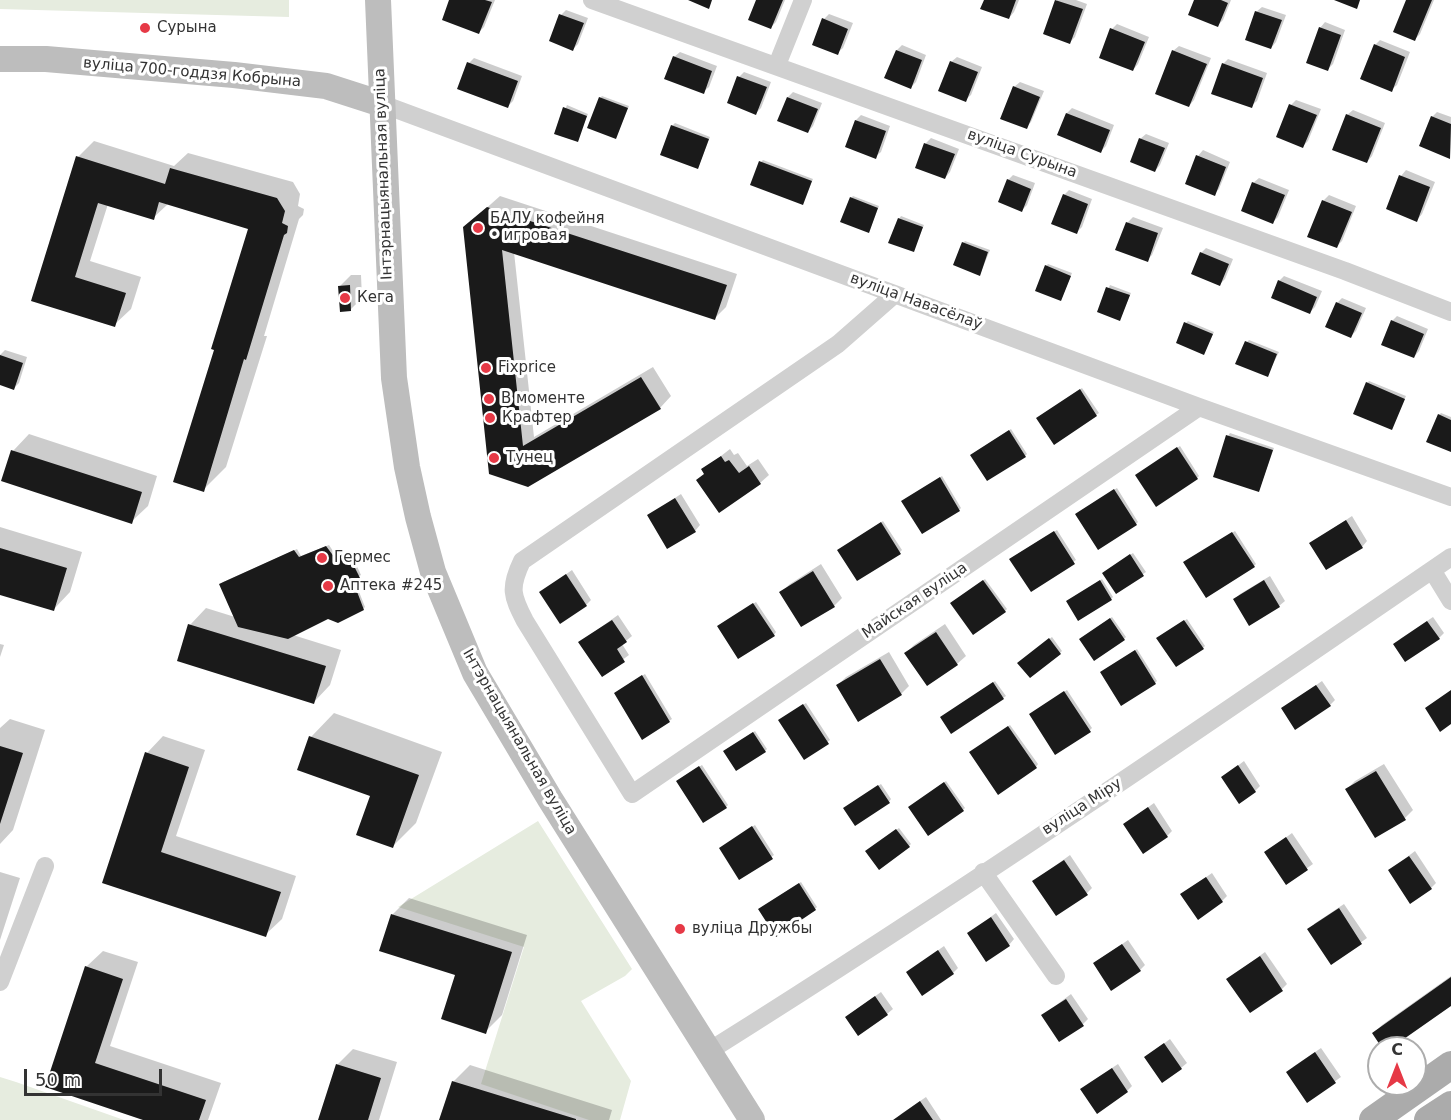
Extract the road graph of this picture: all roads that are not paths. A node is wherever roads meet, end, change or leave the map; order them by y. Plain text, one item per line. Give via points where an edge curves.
1 (378, 0) edge
2 (592, 0) edge
3 (803, 0) edge
4 (0, 59) edge
5 (777, 65) junction
6 (382, 104) junction
7 (895, 294) junction
8 (1451, 312) edge
9 (1198, 407) junction
10 (1451, 497) edge
11 (1451, 557) edge
12 (1432, 570) junction
13 (1451, 601) edge
14 (45, 866) dead end
15 (983, 872) junction
16 (1056, 976) dead end
17 (0, 982) edge
18 (709, 1051) junction
19 (1451, 1065) edge
20 (1451, 1105) edge
21 (752, 1120) edge
22 (1373, 1120) edge
23 (1428, 1120) edge

1 - 6 main road, Інтэрнацыянальная вуліца
2 - 5 street, вуліца Сурына
3 - 5 street
4 - 6 main road, вуліца 700-годдзя Кобрына via 46,59 303,83 326,86
5 - 8 street, вуліца Сурына
6 - 7 street, вуліца Навасёлаў
6 - 18 main road, Інтэрнацыянальная вуліца via 394,378 407,467 433,572 475,673
7 - 9 street, вуліца Навасёлаў
7 - 9 street, Майская вуліца via 838,344 522,561 514,578 514,599 632,794
9 - 10 street, вуліца Навасёлаў
11 - 12 street, вуліца Міру
12 - 13 street
12 - 15 street, вуліца Міру
14 - 17 street
15 - 16 street
15 - 18 street, вуліца Міру
18 - 21 main road, Інтэрнацыянальная вуліца
19 - 22 main road
20 - 23 main road

